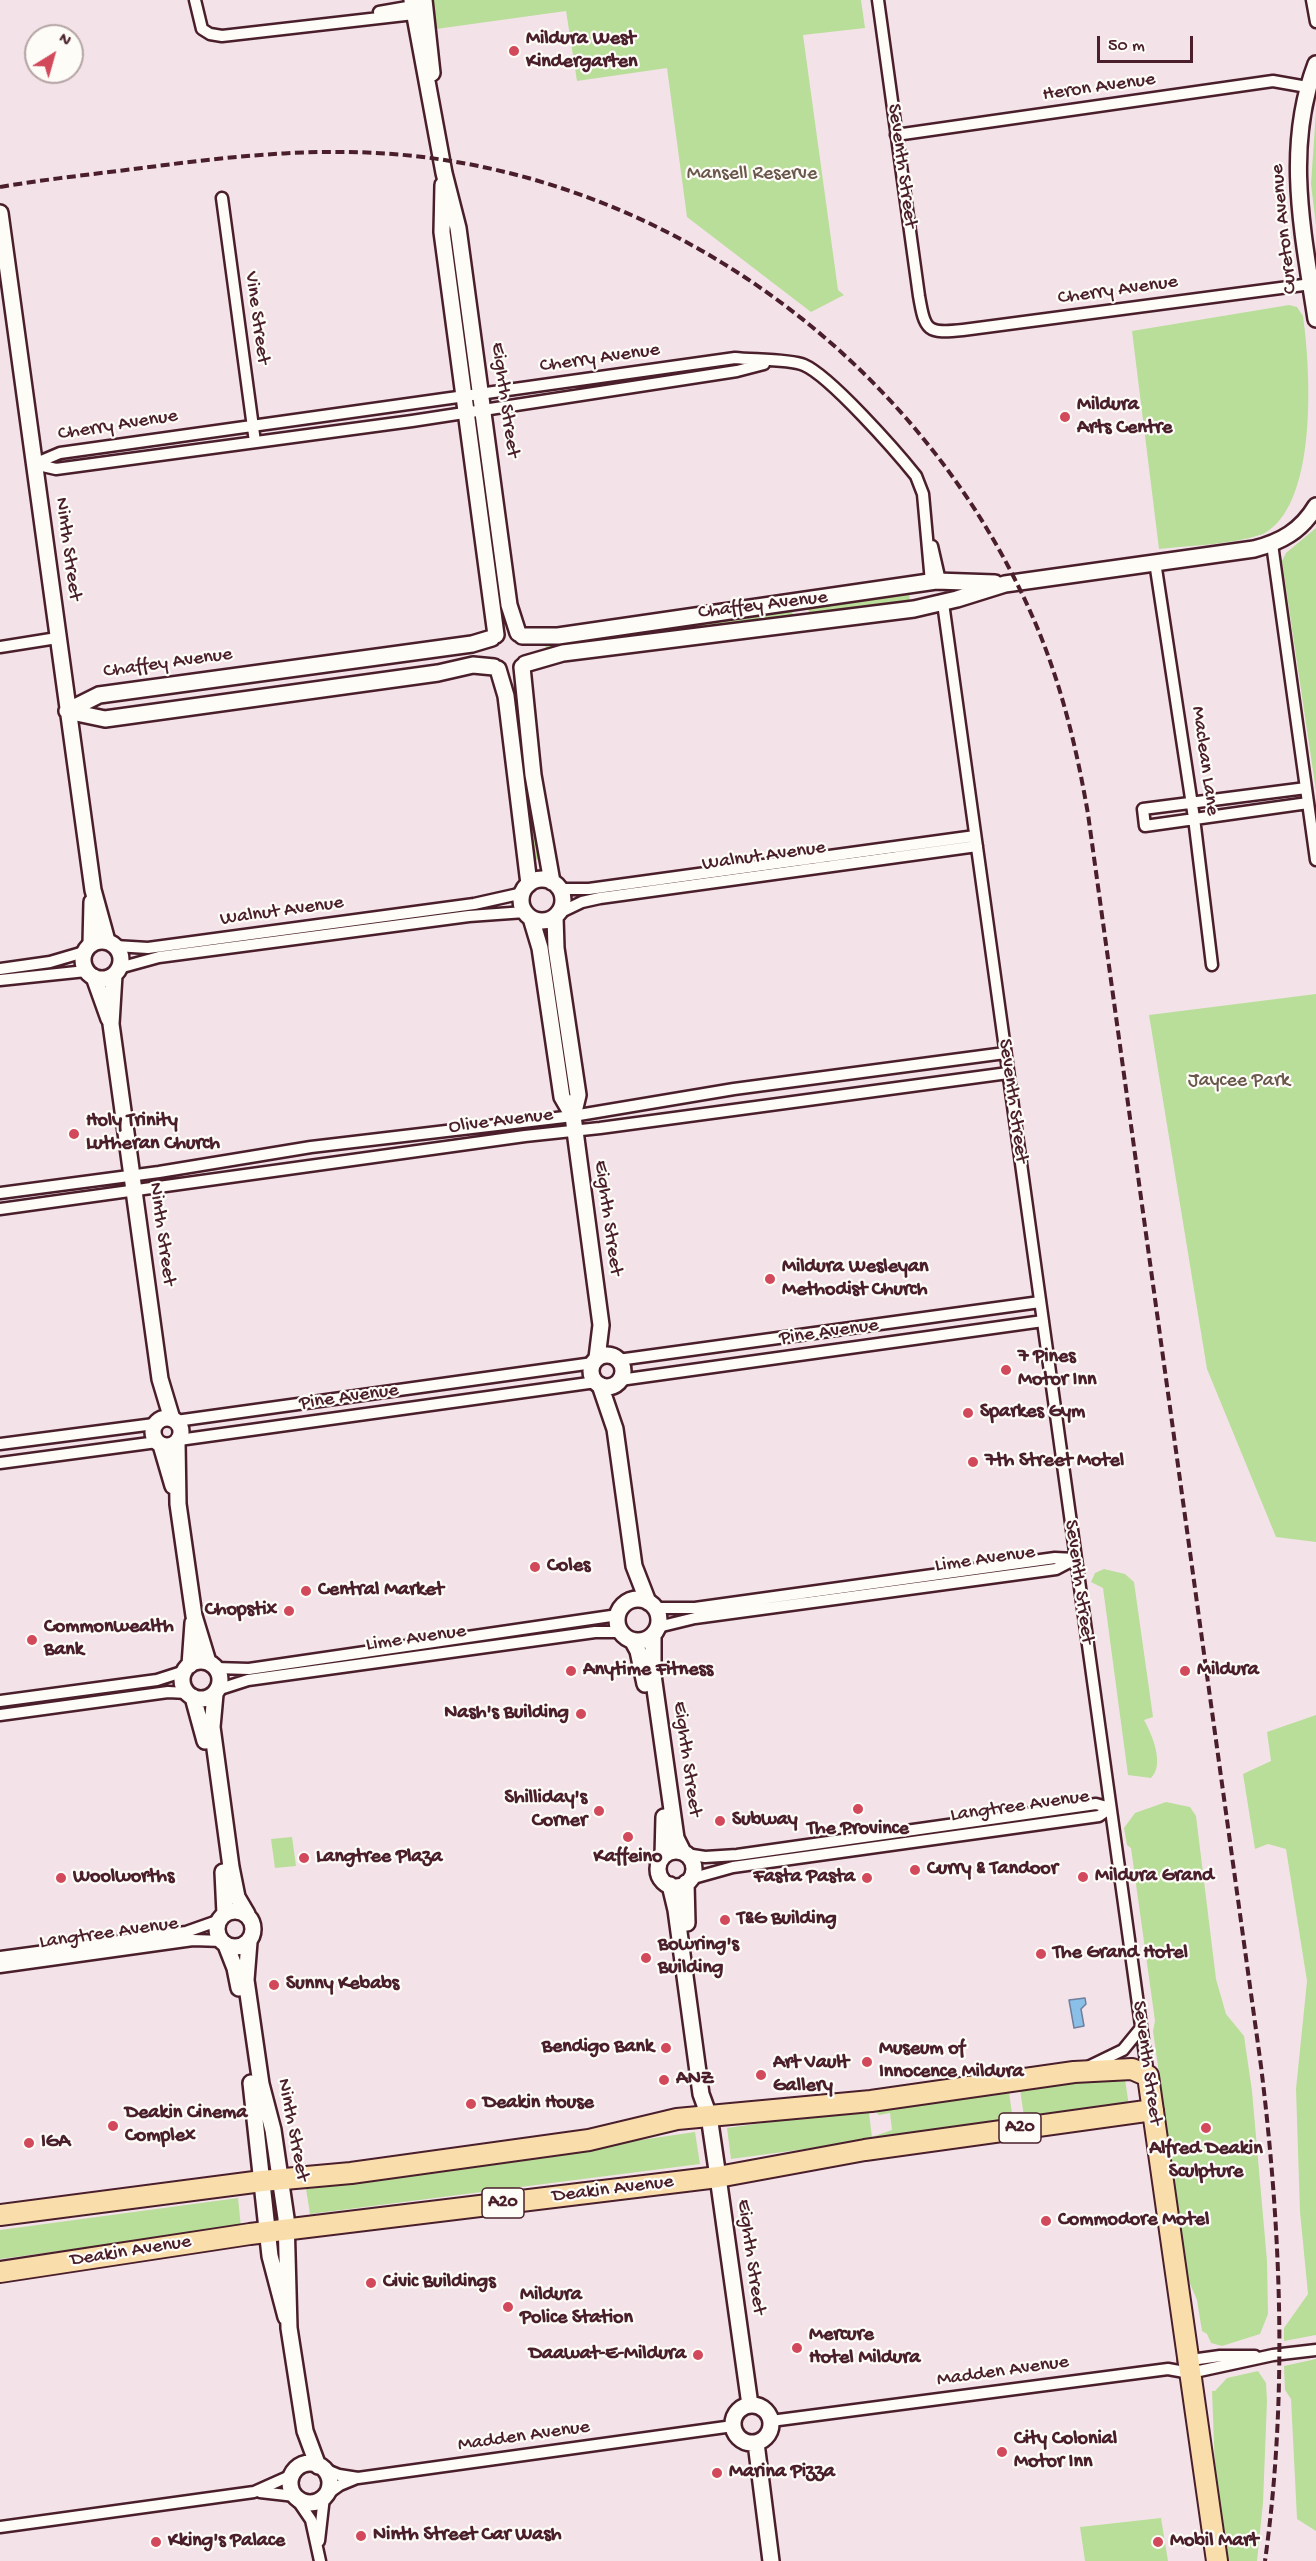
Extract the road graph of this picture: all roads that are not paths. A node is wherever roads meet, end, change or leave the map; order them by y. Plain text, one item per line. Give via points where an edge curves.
1 (195, 0) edge
2 (878, 0) edge
3 (1312, 0) edge
4 (416, 5) edge
5 (1316, 22) edge
6 (1316, 64) edge
7 (1307, 87) junction
8 (896, 135) junction
9 (444, 173) junction
10 (222, 198) dead end
11 (0, 213) edge
12 (1311, 284) junction
13 (1316, 319) edge
14 (930, 330) joint
15 (770, 362) junction
16 (482, 393) junction
17 (465, 395) junction
18 (484, 410) junction
19 (467, 413) junction
20 (252, 424) junction
21 (255, 442) junction
22 (34, 464) junction
23 (1316, 506) edge
24 (1272, 544) junction
25 (1155, 562) junction
26 (936, 581) junction
27 (1005, 584) junction
28 (799, 602) junction
29 (943, 603) junction
30 (652, 622) junction
31 (802, 622) junction
32 (520, 634) junction
33 (494, 637) junction
34 (57, 638) junction
35 (655, 641) junction
36 (0, 647) edge
37 (359, 660) junction
38 (524, 665) junction
39 (496, 668) junction
40 (208, 680) junction
41 (362, 684) junction
42 (212, 704) junction
43 (68, 711) junction
44 (1306, 788) junction
45 (1192, 803) junction
46 (1308, 803) junction
47 (1194, 818) junction
48 (976, 841) junction
49 (1316, 860) edge
50 (555, 885) junction
51 (526, 888) junction
52 (93, 890) junction
53 (528, 915) junction
54 (557, 915) junction
55 (111, 944) junction
56 (88, 948) junction
57 (1212, 965) dead end
58 (0, 969) edge
59 (117, 972) junction
60 (90, 974) junction
61 (0, 980) edge
62 (111, 1024) junction
63 (1005, 1053) junction
64 (1008, 1073) junction
65 (574, 1124) junction
66 (133, 1183) junction
67 (0, 1193) edge
68 (0, 1209) edge
69 (1040, 1302) junction
70 (1012, 1306) junction
71 (1043, 1321) junction
72 (601, 1325) junction
73 (1014, 1325) junction
74 (639, 1356) junction
75 (616, 1358) junction
76 (595, 1361) junction
77 (642, 1377) junction
78 (618, 1382) junction
79 (598, 1384) junction
80 (296, 1405) junction
81 (165, 1421) junction
82 (299, 1423) junction
83 (615, 1429) junction
84 (178, 1441) junction
85 (159, 1443) junction
86 (0, 1444) edge
87 (0, 1463) edge
88 (178, 1504) junction
89 (1075, 1559) junction
90 (634, 1566) junction
91 (652, 1605) junction
92 (623, 1609) junction
93 (194, 1617) junction
94 (655, 1631) junction
95 (627, 1636) junction
96 (211, 1665) junction
97 (188, 1668) junction
98 (216, 1692) junction
99 (190, 1695) junction
100 (0, 1701) edge
101 (0, 1715) edge
102 (1110, 1808) junction
103 (685, 1853) junction
104 (663, 1856) junction
105 (688, 1881) junction
106 (670, 1886) junction
107 (247, 1914) junction
108 (223, 1917) junction
109 (249, 1942) junction
110 (224, 1943) junction
111 (0, 1957) edge
112 (0, 1967) edge
113 (1141, 2028) junction
114 (1074, 2072) junction
115 (1148, 2076) junction
116 (1153, 2110) junction
117 (708, 2116) junction
118 (718, 2177) junction
119 (271, 2180) junction
120 (0, 2215) edge
121 (288, 2231) junction
122 (268, 2233) junction
123 (0, 2272) edge
124 (289, 2328) junction
125 (1316, 2350) edge
126 (1189, 2366) junction
127 (750, 2405) junction
128 (771, 2421) junction
129 (733, 2426) junction
130 (305, 2431) junction
131 (756, 2443) junction
132 (320, 2467) junction
133 (292, 2474) junction
134 (358, 2478) junction
135 (254, 2492) junction
136 (325, 2496) junction
137 (296, 2497) junction
138 (0, 2527) edge
139 (319, 2557) edge
140 (771, 2561) edge
141 (1216, 2561) edge

1 - 4 street via 202,29 222,36 356,19
2 - 8 street, Seventh Street
3 - 5 street
4 - 9 street, Eighth Street
6 - 7 street, Cureton Avenue
7 - 8 street, Heron Avenue via 1273,81
7 - 12 street, Cureton Avenue via 1297,163
8 - 14 street, Seventh Street via 921,310 924,324
9 - 16 street, Eighth Street via 458,228
9 - 17 street, Eighth Street via 442,232
10 - 20 street, Vine Street
11 - 22 street, Ninth Street
12 - 13 street, Cureton Avenue
12 - 14 street, Cherry Avenue via 942,333
15 - 16 street, Cherry Avenue via 735,358
15 - 18 street, Cherry Avenue via 737,371
15 - 26 street, Cherry Avenue via 800,363 813,370 908,466 921,485
16 - 17 street, Cherry Avenue
16 - 18 street, Eighth Street
17 - 19 street, Eighth Street
17 - 20 street, Cherry Avenue
18 - 19 street, Cherry Avenue
18 - 32 street, Eighth Street via 509,605
19 - 21 street, Cherry Avenue
19 - 33 street, Eighth Street
20 - 21 street, Vine Street
20 - 22 street, Cherry Avenue via 60,453
21 - 22 street, Cherry Avenue via 56,469
22 - 34 street, Ninth Street
23 - 24 street via 1299,529
24 - 25 street, Chaffey Avenue
24 - 44 street
25 - 27 street, Chaffey Avenue
25 - 45 street, Maclean Lane
26 - 27 street, Chaffey Avenue
26 - 28 street, Chaffey Avenue
26 - 29 street
27 - 29 street, Chaffey Avenue
28 - 30 street, Chaffey Avenue
28 - 31 street
29 - 31 street, Chaffey Avenue
29 - 48 street, Seventh Street
30 - 32 street, Chaffey Avenue via 558,636
30 - 35 street
31 - 35 street, Chaffey Avenue
32 - 33 street via 507,631
32 - 38 street via 529,652
33 - 37 street, Chaffey Avenue via 472,644
33 - 39 street via 488,650
34 - 36 street
34 - 43 street, Ninth Street
35 - 38 street, Chaffey Avenue via 563,653
37 - 40 street, Chaffey Avenue
37 - 41 street
38 - 39 street via 510,672
38 - 50 street via 533,775
39 - 41 street via 466,665
39 - 51 street via 506,696 529,864
40 - 42 street
40 - 43 street, Chaffey Avenue via 99,695
41 - 42 street
42 - 43 street via 105,719
43 - 52 street, Ninth Street
44 - 45 street
44 - 46 street
45 - 47 street, Maclean Lane
45 - 47 street via 1143,809 1145,826
46 - 47 street
46 - 49 street
47 - 57 street, Maclean Lane
48 - 50 street, Walnut Avenue via 589,889
48 - 54 street, Walnut Avenue via 600,898
48 - 63 street, Seventh Street
50 - 51 street via 540,880
50 - 54 street via 563,901
51 - 53 street via 521,900
51 - 55 street, Walnut Avenue via 474,904 159,946
52 - 55 street, Ninth Street
52 - 56 street, Ninth Street
53 - 54 street via 543,921
53 - 59 street, Walnut Avenue via 469,916 169,956
53 - 65 street, Eighth Street via 540,948 562,1097
54 - 65 street, Eighth Street via 556,948 578,1095
55 - 56 street
55 - 59 street via 121,957
56 - 58 street via 50,962
56 - 60 street via 82,962
59 - 60 street via 104,979
59 - 62 street, Ninth Street
60 - 61 street
60 - 62 street, Ninth Street
62 - 66 street, Ninth Street
63 - 64 street, Seventh Street
63 - 65 street, Olive Avenue via 734,1089
64 - 65 street, Olive Avenue
64 - 69 street, Seventh Street
65 - 66 street, Olive Avenue
65 - 66 street, Olive Avenue via 311,1147
65 - 72 street, Eighth Street
66 - 67 street, Olive Avenue
66 - 68 street, Olive Avenue
66 - 81 street, Ninth Street
69 - 70 street, Pine Avenue
69 - 71 street, Seventh Street
70 - 73 street
70 - 74 street, Pine Avenue
71 - 73 street, Pine Avenue
71 - 89 street, Seventh Street
72 - 75 street, Eighth Street
72 - 76 street, Eighth Street
73 - 77 street, Pine Avenue
74 - 75 street, Pine Avenue
74 - 77 street
75 - 76 street via 605,1355
75 - 78 street via 623,1372
76 - 79 street via 591,1371
76 - 80 street, Pine Avenue
77 - 78 street, Pine Avenue
78 - 79 street via 609,1386
78 - 83 street
79 - 82 street, Pine Avenue
79 - 83 street
80 - 81 street, Pine Avenue
80 - 82 street
81 - 84 street via 180,1428
81 - 85 street via 152,1433
81 - 86 street, Pine Avenue
82 - 84 street, Pine Avenue
83 - 90 street
84 - 85 street via 170,1446
84 - 88 street
85 - 87 street
85 - 88 street
88 - 93 street
89 - 91 street, Lime Avenue via 1055,1558 695,1608
89 - 94 street, Lime Avenue via 1056,1569 695,1618
89 - 102 street, Seventh Street
90 - 91 street
90 - 92 street
91 - 92 street via 637,1599
91 - 94 street
92 - 95 street
92 - 96 street, Lime Avenue via 249,1669
93 - 96 street
93 - 97 street
94 - 95 street via 643,1640
94 - 103 street, Eighth Street via 653,1675 676,1838
95 - 98 street, Lime Avenue via 595,1632 248,1680
95 - 104 street, Eighth Street via 644,1673 665,1827
96 - 97 street
96 - 98 street via 220,1678
97 - 99 street via 182,1683
97 - 100 street via 158,1680
98 - 99 street via 204,1699
98 - 107 street via 212,1727 231,1866 237,1897
99 - 101 street via 168,1692
99 - 108 street via 202,1726 223,1867
102 - 103 street, Langtree Avenue via 1096,1804 737,1855 705,1857
102 - 105 street, Langtree Avenue via 1099,1815 733,1867
102 - 113 street, Seventh Street
103 - 104 street via 673,1851
103 - 105 street via 693,1863
104 - 106 street via 658,1870 661,1880
105 - 106 street
105 - 117 street, Eighth Street via 687,1920 710,2092
106 - 117 street, Eighth Street via 701,2094
107 - 108 street via 236,1911
107 - 109 street via 254,1928
108 - 110 street via 217,1931
108 - 111 street, Langtree Avenue via 186,1932
109 - 110 street via 238,1947
109 - 119 street, Ninth Street via 246,1980 265,2105 273,2130
110 - 112 street, Langtree Avenue via 193,1940
110 - 119 street, Ninth Street via 238,1983
113 - 114 street via 1118,2054
113 - 115 street, Seventh Street
114 - 115 highway, A20 via 1132,2069
114 - 117 highway, A20 via 871,2101
115 - 116 highway, Seventh Street
116 - 118 highway, Deakin Avenue / A20 via 865,2150
116 - 126 highway, Seventh Street
117 - 118 street, Eighth Street
117 - 119 highway, A20 via 646,2124 589,2140 351,2173
118 - 121 highway, Deakin Avenue / A20
118 - 127 street, Eighth Street
119 - 120 highway, A20
119 - 121 street, Ninth Street
119 - 122 street, Ninth Street
121 - 122 highway, Deakin Avenue / A20
121 - 124 street, Ninth Street
122 - 123 highway, Deakin Avenue / A20
122 - 124 street, Ninth Street via 276,2288
124 - 130 street, Ninth Street
125 - 126 street
126 - 128 street, Madden Avenue
126 - 141 highway, Seventh Street
127 - 128 street via 766,2411
127 - 129 street via 735,2414
128 - 131 street via 766,2438
129 - 131 street via 738,2438
129 - 134 street, Madden Avenue
130 - 132 street, Ninth Street
130 - 133 street, Ninth Street
131 - 140 street
132 - 133 street via 302,2465
132 - 134 street, Madden Avenue
132 - 136 street via 329,2478
133 - 135 street
133 - 137 street via 290,2484
134 - 136 street
135 - 137 street
135 - 138 street
136 - 137 street via 309,2503
136 - 139 street
137 - 139 street via 311,2520

